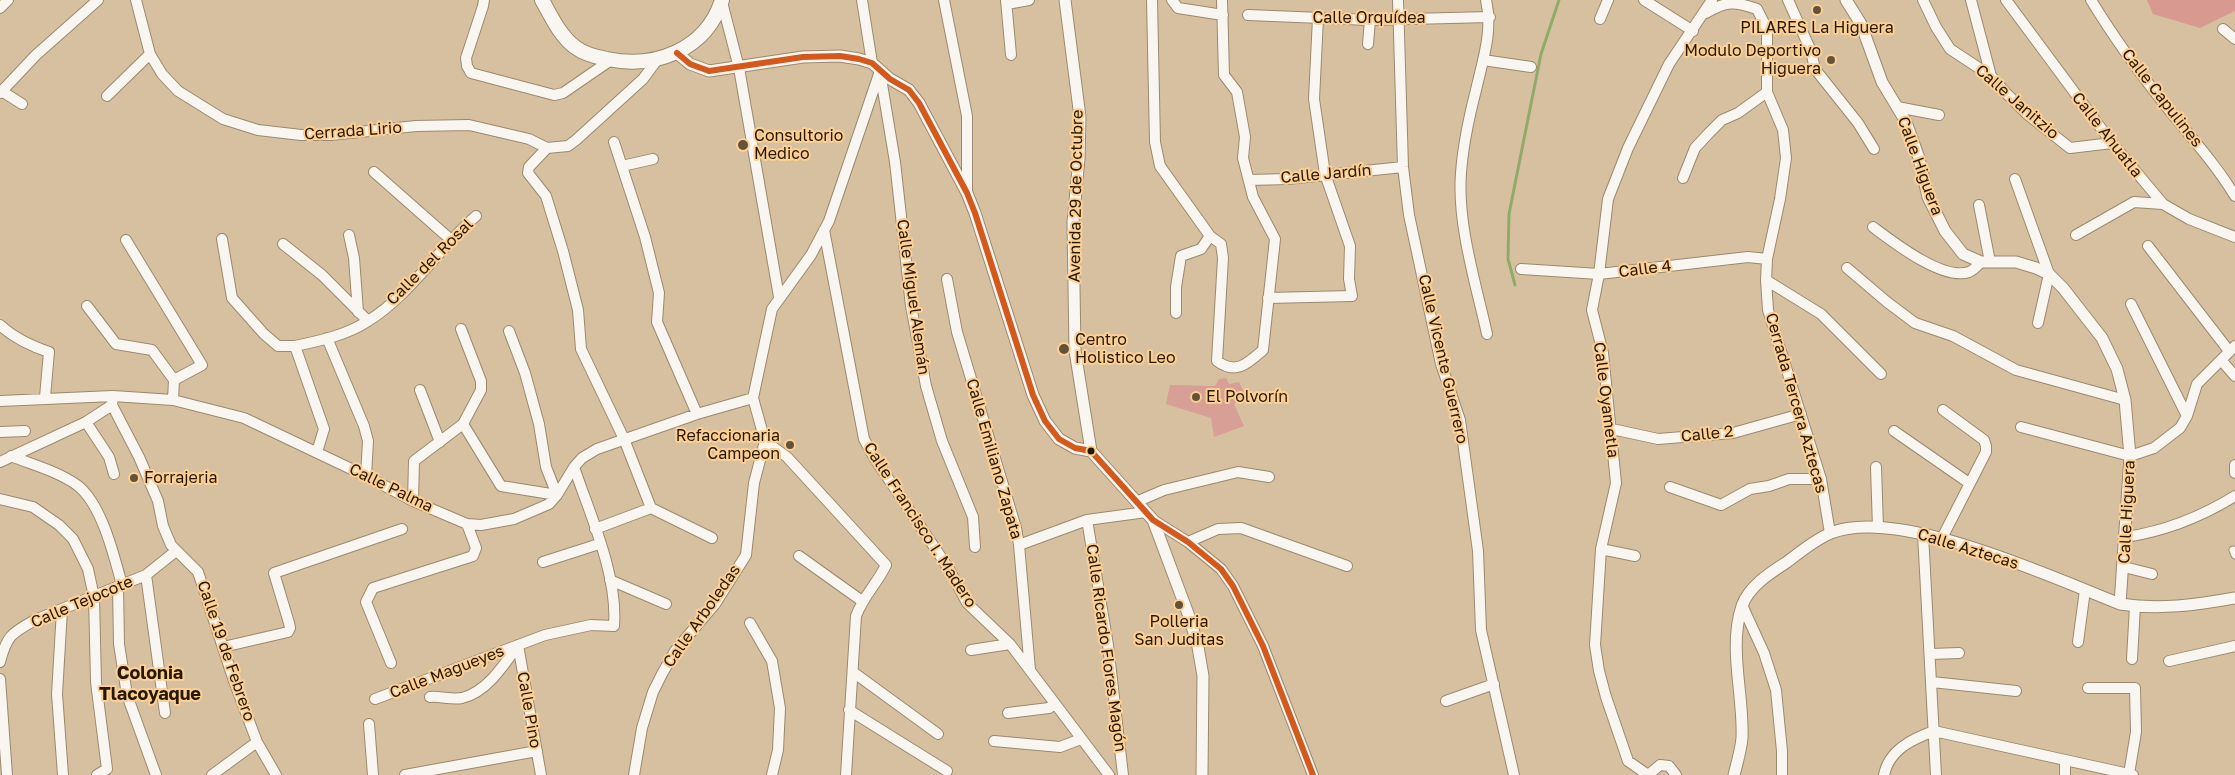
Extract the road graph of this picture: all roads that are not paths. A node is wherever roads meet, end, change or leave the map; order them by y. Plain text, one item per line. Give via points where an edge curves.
1 (8, 0) edge
2 (98, 0) edge
3 (136, 0) edge
4 (484, 0) edge
5 (542, 0) edge
6 (862, 0) edge
7 (944, 0) edge
8 (1030, 0) edge
9 (1065, 0) edge
10 (1152, 0) edge
11 (1172, 0) edge
12 (1222, 0) edge
13 (1398, 0) edge
14 (1486, 0) edge
15 (1608, 0) edge
16 (1644, 0) edge
17 (1712, 0) edge
18 (1788, 0) edge
19 (1846, 0) edge
20 (1923, 0) edge
21 (1971, 0) edge
22 (2006, 0) edge
23 (2090, 0) edge
24 (722, 1) edge
25 (1006, 2) edge
26 (0, 8) edge
27 (1222, 14) junction
28 (1248, 15) dead end
29 (1703, 15) junction
30 (1490, 17) junction
31 (1318, 18) junction
32 (1600, 18) dead end
33 (1400, 19) junction
34 (1370, 20) junction
35 (2223, 29) dead end
36 (1693, 31) junction
37 (2235, 39) edge
38 (1368, 44) dead end
39 (676, 53) junction
40 (150, 54) junction
41 (1011, 55) dead end
42 (611, 60) junction
43 (657, 60) junction
44 (1483, 60) junction
45 (876, 67) junction
46 (1531, 67) dead end
47 (739, 68) junction
48 (1991, 76) junction
49 (0, 91) edge
50 (1767, 92) junction
51 (107, 96) dead end
52 (22, 104) dead end
53 (1898, 107) junction
54 (1939, 116) dead end
55 (614, 142) dead end
56 (2112, 143) junction
57 (547, 148) junction
58 (1874, 148) dead end
59 (652, 159) dead end
60 (622, 166) junction
61 (1403, 168) junction
62 (374, 172) dead end
63 (1325, 174) junction
64 (1683, 178) dead end
65 (2015, 179) dead end
66 (1249, 180) junction
67 (967, 192) junction
68 (2235, 196) edge
69 (2163, 204) junction
70 (1979, 205) dead end
71 (476, 216) dead end
72 (1873, 227) dead end
73 (824, 230) junction
74 (348, 235) dead end
75 (2076, 235) dead end
76 (1210, 236) junction
77 (2235, 237) edge
78 (222, 239) dead end
79 (450, 239) junction
80 (126, 240) dead end
81 (283, 244) dead end
82 (2148, 246) dead end
83 (1767, 259) junction
84 (1986, 262) junction
85 (1848, 268) dead end
86 (1521, 269) dead end
87 (1599, 274) junction
88 (2049, 274) junction
89 (947, 279) dead end
90 (1766, 280) junction
91 (779, 297) junction
92 (1268, 298) junction
93 (2132, 304) dead end
94 (86, 306) dead end
95 (358, 312) junction
96 (1176, 313) dead end
97 (368, 321) junction
98 (2038, 323) dead end
99 (0, 324) edge
100 (461, 329) dead end
101 (509, 331) dead end
102 (1487, 334) dead end
103 (327, 338) junction
104 (295, 346) junction
105 (2232, 348) edge
106 (2221, 360) junction
107 (1882, 374) dead end
108 (2235, 376) edge
109 (174, 380) junction
110 (420, 390) dead end
111 (45, 398) junction
112 (753, 398) junction
113 (173, 400) junction
114 (2125, 400) junction
115 (0, 401) edge
116 (113, 401) junction
117 (1943, 410) dead end
118 (697, 414) junction
119 (1801, 414) junction
120 (2187, 416) junction
121 (86, 422) junction
122 (463, 424) junction
123 (2020, 427) dead end
124 (1612, 429) junction
125 (25, 431) dead end
126 (0, 432) edge
127 (1894, 432) dead end
128 (624, 439) junction
129 (440, 442) junction
130 (765, 442) junction
131 (1092, 451) junction
132 (317, 452) junction
133 (11, 456) junction
134 (2130, 456) junction
135 (0, 462) edge
136 (2235, 465) edge
137 (574, 467) junction
138 (1876, 467) dead end
139 (2235, 473) edge
140 (114, 474) dead end
141 (366, 476) junction
142 (1269, 477) dead end
143 (1821, 479) junction
144 (1970, 483) junction
145 (1670, 487) dead end
146 (558, 495) junction
147 (2235, 496) edge
148 (0, 499) edge
149 (413, 501) junction
150 (1136, 502) junction
151 (651, 508) junction
152 (1149, 516) junction
153 (1087, 520) junction
154 (467, 524) junction
155 (1878, 528) junction
156 (402, 529) dead end
157 (595, 529) junction
158 (1830, 533) junction
159 (1923, 534) junction
160 (2126, 537) junction
161 (712, 538) dead end
162 (1942, 538) junction
163 (1188, 542) junction
164 (600, 544) junction
165 (1019, 545) junction
166 (975, 547) dead end
167 (1601, 549) junction
168 (176, 551) junction
169 (799, 556) dead end
170 (1635, 556) dead end
171 (543, 562) dead end
172 (1347, 566) dead end
173 (2124, 567) junction
174 (2152, 574) dead end
175 (146, 575) junction
176 (610, 580) junction
177 (120, 586) junction
178 (2085, 590) junction
179 (94, 597) junction
180 (2235, 598) edge
181 (862, 601) junction
182 (666, 604) dead end
183 (2120, 604) junction
184 (1742, 605) junction
185 (2135, 606) junction
186 (62, 610) junction
187 (750, 623) dead end
188 (2078, 642) dead end
189 (1010, 644) junction
190 (518, 645) junction
191 (2235, 646) edge
192 (223, 647) junction
193 (971, 650) dead end
194 (1959, 653) dead end
195 (1931, 654) junction
196 (2132, 659) dead end
197 (2169, 661) dead end
198 (0, 662) edge
199 (391, 663) dead end
200 (1030, 671) junction
201 (853, 672) junction
202 (0, 680) edge
203 (1932, 682) junction
204 (1494, 684) junction
205 (2088, 688) dead end
206 (2016, 691) dead end
207 (430, 697) dead end
208 (375, 699) dead end
209 (1446, 701) dead end
210 (1054, 704) junction
211 (849, 710) junction
212 (165, 713) dead end
213 (1008, 713) dead end
214 (369, 724) dead end
215 (1934, 731) junction
216 (938, 734) dead end
217 (1081, 740) junction
218 (994, 741) dead end
219 (257, 742) junction
220 (537, 751) junction
221 (2065, 760) junction
222 (947, 771) dead end
223 (7, 775) edge
224 (63, 775) edge
225 (98, 775) edge
226 (156, 775) edge
227 (212, 775) edge
228 (276, 775) edge
229 (373, 775) edge
230 (405, 775) edge
231 (541, 775) edge
232 (634, 775) edge
233 (772, 775) edge
234 (846, 775) edge
235 (1109, 775) edge
236 (1123, 775) edge
237 (1202, 775) edge
238 (1313, 775) edge
239 (1514, 775) edge
240 (1676, 775) edge
241 (1734, 775) edge
242 (1782, 775) edge
243 (1884, 775) edge
244 (1936, 775) edge
245 (2065, 775) edge
246 (2131, 775) edge

1 - 26 street
2 - 49 street
3 - 40 street, Cerrada Lirio
4 - 42 street via 466,58 471,73 554,95 563,93
5 - 42 main road via 566,39 575,47 592,56
6 - 45 street, Calle Miguel Alemán
7 - 67 street via 967,116
8 - 25 street
9 - 131 street, Avenida 29 de Octubre via 1080,117 1073,222 1075,351
10 - 76 street via 1154,142 1160,166
11 - 27 street via 1178,8
12 - 27 street
13 - 33 street, Calle Vicente Guerrero
14 - 30 street
15 - 32 street
16 - 36 street
17 - 29 street, Calle Oyametla
18 - 58 street via 1811,51 1815,70
19 - 53 street, Calle Higuera via 1861,24 1882,82
20 - 48 street, Calle Janitzio via 1950,50
21 - 48 street
22 - 56 street, Calle Ahuatla
23 - 68 street, Calle Capulines via 2169,110 2209,156
24 - 39 main road via 704,33
24 - 47 street
25 - 41 street
27 - 66 street via 1224,74 1238,92 1245,137 1243,158
28 - 31 street, Calle Orquídea
29 - 36 street, Calle Oyametla
29 - 50 street, Cerrada Tercera Aztecas via 1726,3 1757,9 1767,29
30 - 33 street, Calle Orquídea
30 - 44 street
31 - 34 street, Calle Orquídea
31 - 63 street via 1314,99
33 - 34 street, Calle Orquídea
33 - 61 street, Calle Vicente Guerrero
34 - 38 street
35 - 37 street
36 - 87 street, Calle Oyametla via 1669,64 1628,148 1608,199
39 - 43 main road
39 - 47 street via 690,64 709,71
40 - 51 street
40 - 57 street, Cerrada Lirio via 178,91 223,119 258,130 332,135 455,124 503,132
42 - 43 main road via 630,63
43 - 57 street via 644,79 576,140 568,146
44 - 46 street
44 - 102 street via 1470,114 1461,174 1463,222
45 - 47 street via 840,56 812,56
45 - 67 street via 909,90 919,103
45 - 73 street
45 - 166 street, Calle Miguel Alemán via 895,162 912,306 926,386 942,441 972,517
47 - 91 street
48 - 56 street, Calle Janitzio via 2027,114 2070,148
49 - 52 street
50 - 64 street via 1738,113 1722,120 1709,133 1695,148
50 - 83 street, Cerrada Tercera Aztecas via 1783,130 1786,158
53 - 54 street
53 - 84 street, Calle Higuera via 1919,158 1928,198 1946,231 1963,254
55 - 60 street
56 - 69 street, Calle Ahuatla
57 - 128 street via 529,166 528,173 546,196 563,251 578,310 581,349
59 - 60 street
60 - 118 street via 659,293 657,322
61 - 63 street, Calle Jardín
61 - 204 street, Calle Vicente Guerrero via 1441,364 1460,420 1478,551 1481,630
62 - 79 street
63 - 66 street, Calle Jardín
63 - 92 street via 1350,246 1352,296
65 - 88 street
66 - 92 street via 1275,239
67 - 131 street via 1033,396 1045,421 1059,439 1075,448
69 - 75 street via 2134,202
69 - 77 street, Calle Ahuatla via 2189,219
70 - 84 street
71 - 79 street, Calle del Rosal
72 - 84 street via 1908,254 1940,268 1960,273
73 - 91 street via 811,255
73 - 189 street, Calle Francisco I. Madero via 864,439 949,569 967,603
74 - 95 street via 354,258
76 - 92 street via 1221,244 1224,258 1217,361 1225,367 1239,367 1263,350
76 - 96 street via 1201,249 1181,256
78 - 104 street via 232,298 278,346
79 - 97 street, Calle del Rosal via 398,297
80 - 109 street via 202,365
81 - 95 street via 322,275
82 - 105 street
83 - 87 street, Calle 4 via 1748,257
83 - 90 street, Cerrada Tercera Aztecas
84 - 88 street, Calle Higuera via 2016,262
85 - 114 street via 1915,323 1953,336 2016,370
86 - 87 street, Calle 4
87 - 124 street, Calle Oyametla via 1592,310 1603,353
88 - 98 street
88 - 114 street, Calle Higuera via 2102,338 2117,369
89 - 165 street, Calle Emiliano Zapata via 957,332
90 - 107 street via 1821,314
90 - 119 street, Cerrada Tercera Aztecas via 1768,310
91 - 112 street via 767,327
93 - 120 street
94 - 109 street via 116,344 152,350
95 - 97 street
97 - 103 street, Calle del Rosal
99 - 111 street via 11,334 49,352
100 - 122 street via 481,381 481,390
101 - 146 street via 539,424 546,467
103 - 104 street, Calle del Rosal
103 - 141 street via 364,426 368,441
104 - 132 street via 324,429
105 - 106 street
106 - 108 street
106 - 120 street via 2197,384
109 - 113 street
110 - 129 street
111 - 115 street, Calle Palma
111 - 116 street, Calle Palma
112 - 118 street, Calle Palma
112 - 130 street
113 - 116 street, Calle Palma
113 - 132 street, Calle Palma via 244,418
114 - 134 street, Calle Higuera
116 - 121 street
116 - 168 street, Calle 19 de Febrero via 158,501 164,526
117 - 144 street via 1984,440 1986,452
118 - 128 street, Calle Palma
119 - 124 street, Calle 2 via 1733,433 1658,439
119 - 143 street, Cerrada Tercera Aztecas
120 - 134 street via 2180,428 2154,448
121 - 133 street
121 - 140 street via 108,457
122 - 129 street
122 - 146 street via 501,486
123 - 134 street
124 - 167 street, Calle Oyametla via 1616,483
125 - 126 street
127 - 144 street
128 - 137 street, Calle Palma via 582,458
128 - 151 street
129 - 149 street via 414,461
130 - 181 street via 787,458 886,565
130 - 232 street, Calle Arboledas via 754,483 746,555 716,604 675,651 662,674 642,728
131 - 150 street
132 - 141 street, Calle Palma
133 - 135 street
133 - 177 street via 54,472 79,486 98,512 111,542
134 - 160 street, Calle Higuera
136 - 139 street
137 - 146 street, Calle Palma
137 - 157 street, Calle Magueyes
138 - 155 street
141 - 149 street, Calle Palma
142 - 150 street via 1238,472 1164,490
143 - 145 street via 1789,478 1750,489 1721,505
143 - 158 street, Cerrada Tercera Aztecas
144 - 162 street
146 - 154 street, Calle Palma via 549,504 514,519
147 - 160 street via 2169,528
148 - 179 street via 33,507 73,539 88,569
149 - 154 street, Calle Palma
150 - 152 street
151 - 157 street
151 - 161 street
152 - 153 street
152 - 163 street
152 - 237 street via 1198,647 1203,676
153 - 165 street
153 - 236 street, Calle Ricardo Flores Magón via 1108,645
154 - 199 street via 476,548 473,556 373,588 366,602
155 - 158 street, Calle Aztecas
155 - 159 street, Calle Aztecas
156 - 192 street via 274,573 289,623 288,632
157 - 164 street, Calle Magueyes
158 - 184 street, Calle Aztecas via 1766,576
159 - 162 street, Calle Aztecas
159 - 195 street
160 - 173 street, Calle Higuera
162 - 178 street, Calle Aztecas
163 - 172 street via 1218,529 1241,528
163 - 238 street via 1221,569 1233,586 1263,646
164 - 171 street
164 - 176 street, Calle Magueyes
165 - 200 street, Calle Emiliano Zapata
167 - 170 street
167 - 240 street, Calle Oyametla via 1595,645 1599,671 1617,730 1628,762 1634,767 1648,775 1660,765 1668,766
168 - 175 street, Calle Tejocote
168 - 192 street, Calle 19 de Febrero via 198,572
169 - 181 street
173 - 174 street
173 - 183 street, Calle Higuera
175 - 177 street, Calle Tejocote
175 - 212 street
176 - 182 street
176 - 190 street, Calle Magueyes via 614,626 564,629
177 - 179 street, Calle Tejocote
177 - 226 street via 119,644 127,696
178 - 183 street, Calle Aztecas
178 - 188 street
179 - 186 street, Calle Tejocote
179 - 225 street via 96,682 107,769
180 - 185 street, Calle Aztecas via 2182,606
181 - 201 street via 856,616
183 - 185 street, Calle Aztecas
184 - 241 street, Calle Aztecas via 1737,629 1742,739
184 - 242 street via 1764,653 1776,690
185 - 196 street
186 - 198 street, Calle Tejocote via 19,629 6,642
186 - 224 street via 57,694
187 - 233 street via 772,660 780,708 778,750
189 - 193 street
189 - 200 street, Calle Francisco I. Madero
190 - 207 street, Calle Magueyes via 500,671 478,690 462,698
190 - 208 street, Calle Magueyes
190 - 220 street, Calle Pino
191 - 197 street
192 - 219 street, Calle 19 de Febrero
194 - 195 street
195 - 203 street
200 - 210 street, Calle Francisco I. Madero
201 - 211 street
201 - 216 street
202 - 223 street
203 - 206 street
203 - 215 street
204 - 209 street
204 - 239 street, Calle Vicente Guerrero
205 - 246 street via 2135,688 2136,732
210 - 213 street via 1049,708
210 - 217 street, Calle Francisco I. Madero
211 - 222 street
211 - 234 street
214 - 229 street
215 - 221 street
215 - 243 street via 1898,749 1886,763
215 - 244 street
217 - 218 street via 1060,747
217 - 235 street, Calle Francisco I. Madero
219 - 227 street
219 - 228 street, Calle 19 de Febrero
220 - 230 street
220 - 231 street, Calle Pino
221 - 245 street
221 - 246 street

